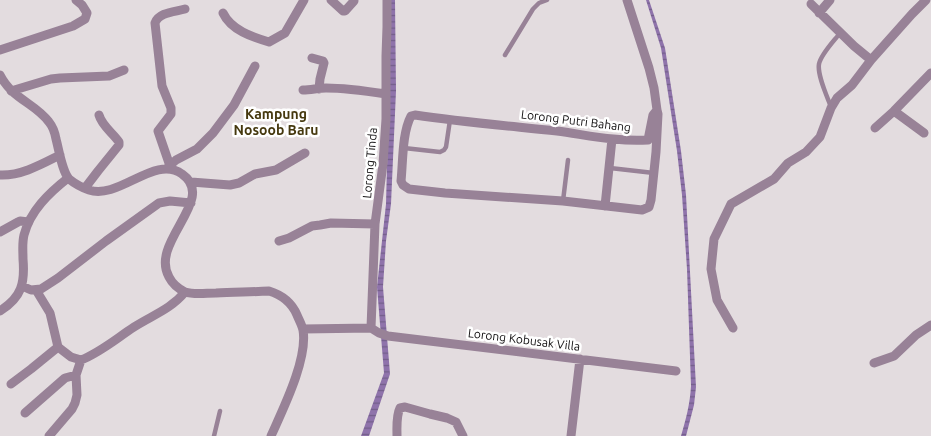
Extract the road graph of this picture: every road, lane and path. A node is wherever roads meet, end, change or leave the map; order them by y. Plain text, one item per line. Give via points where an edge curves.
1 (76, 0) edge
2 (304, 0) edge
3 (331, 0) edge
4 (387, 0) edge
5 (547, 0) edge
6 (627, 0) edge
7 (830, 0) edge
8 (926, 0) edge
9 (354, 1) edge
10 (811, 4) dead end
11 (185, 9) dead end
12 (223, 13) dead end
13 (819, 13) junction
14 (840, 33) junction
15 (0, 50) edge
16 (505, 55) dead end
17 (312, 58) dead end
18 (871, 60) junction
19 (255, 66) dead end
20 (124, 70) dead end
21 (931, 73) edge
22 (0, 75) edge
23 (320, 89) junction
24 (303, 90) dead end
25 (11, 91) junction
26 (386, 94) junction
27 (832, 108) junction
28 (894, 111) junction
29 (99, 115) dead end
30 (450, 120) junction
31 (875, 128) dead end
32 (924, 133) dead end
33 (612, 140) junction
34 (653, 140) junction
35 (404, 148) junction
36 (305, 153) dead end
37 (60, 155) junction
38 (568, 160) dead end
39 (168, 167) junction
40 (610, 168) junction
41 (654, 173) junction
42 (0, 175) edge
43 (68, 178) junction
44 (191, 182) junction
45 (86, 188) junction
46 (563, 201) junction
47 (191, 203) junction
48 (605, 206) junction
49 (29, 222) junction
50 (375, 224) junction
51 (0, 232) edge
52 (279, 241) dead end
53 (22, 286) junction
54 (36, 290) junction
55 (186, 292) junction
56 (0, 312) edge
57 (931, 325) edge
58 (733, 328) dead end
59 (303, 329) junction
60 (379, 332) junction
61 (58, 347) junction
62 (580, 359) junction
63 (81, 360) junction
64 (874, 363) dead end
65 (676, 371) dead end
66 (76, 375) junction
67 (11, 384) dead end
68 (220, 412) dead end
69 (25, 413) dead end
70 (49, 436) edge
71 (214, 436) edge
72 (271, 436) edge
73 (397, 436) edge
74 (463, 436) edge
75 (571, 436) edge

1 - 15 street via 87,13 85,19 74,26
2 - 12 street via 286,33 268,42 239,30
3 - 9 street via 343,11
4 - 26 street, Lorong Tinda
5 - 16 lane via 533,9
6 - 34 street, Lorong Putri Bahang via 654,88 657,110 653,115
7 - 13 street
8 - 18 street
10 - 13 street
11 - 39 street via 160,16 155,23 162,86 171,108 171,114 158,131
13 - 14 street
14 - 18 street
14 - 27 lane via 819,63 819,73
17 - 23 street via 324,63
18 - 27 street
19 - 39 street via 234,105 213,132 197,149
20 - 25 street via 109,76 51,79
21 - 28 street
22 - 25 street
23 - 24 street
23 - 26 street
25 - 37 street via 49,122
26 - 50 street, Lorong Tinda via 383,164
27 - 58 street via 820,137 774,179 732,204 714,239 711,269 717,300
28 - 31 street
28 - 32 street
29 - 45 street via 119,145
30 - 33 street, Lorong Putri Bahang
30 - 35 lane via 444,150
30 - 35 street, Lorong Putri Bahang via 411,116
33 - 34 street, Lorong Putri Bahang
33 - 40 street
34 - 41 street, Lorong Putri Bahang
35 - 46 street, Lorong Putri Bahang via 401,182 409,189
36 - 44 street via 276,170 255,174 239,183
37 - 42 street via 16,174
37 - 43 street
38 - 46 lane
39 - 44 street via 181,172
39 - 45 street via 100,192
40 - 41 lane
40 - 48 street
41 - 48 street, Lorong Putri Bahang via 649,207 642,210
43 - 45 street
43 - 49 street via 49,194
44 - 47 street
46 - 48 street, Lorong Putri Bahang
47 - 54 street via 170,201 159,204 58,278
47 - 55 street via 173,236 164,262 171,281
49 - 51 street via 20,221
49 - 53 street via 24,236
50 - 52 street via 312,226
50 - 60 street, Lorong Tinda
53 - 54 street
53 - 56 street via 15,299
54 - 61 street via 50,313
55 - 59 street via 275,293 289,302
55 - 63 street via 170,307
57 - 64 street via 916,334 894,356
59 - 60 street, Lorong Kobusak Villa
59 - 72 street via 300,364
60 - 62 street, Lorong Kobusak Villa
61 - 63 street
61 - 67 street
62 - 65 street, Lorong Kobusak Villa
62 - 75 street
63 - 66 street
66 - 69 street via 65,378
66 - 70 street via 75,404
68 - 71 lane
73 - 74 street via 398,412 404,407 456,422

